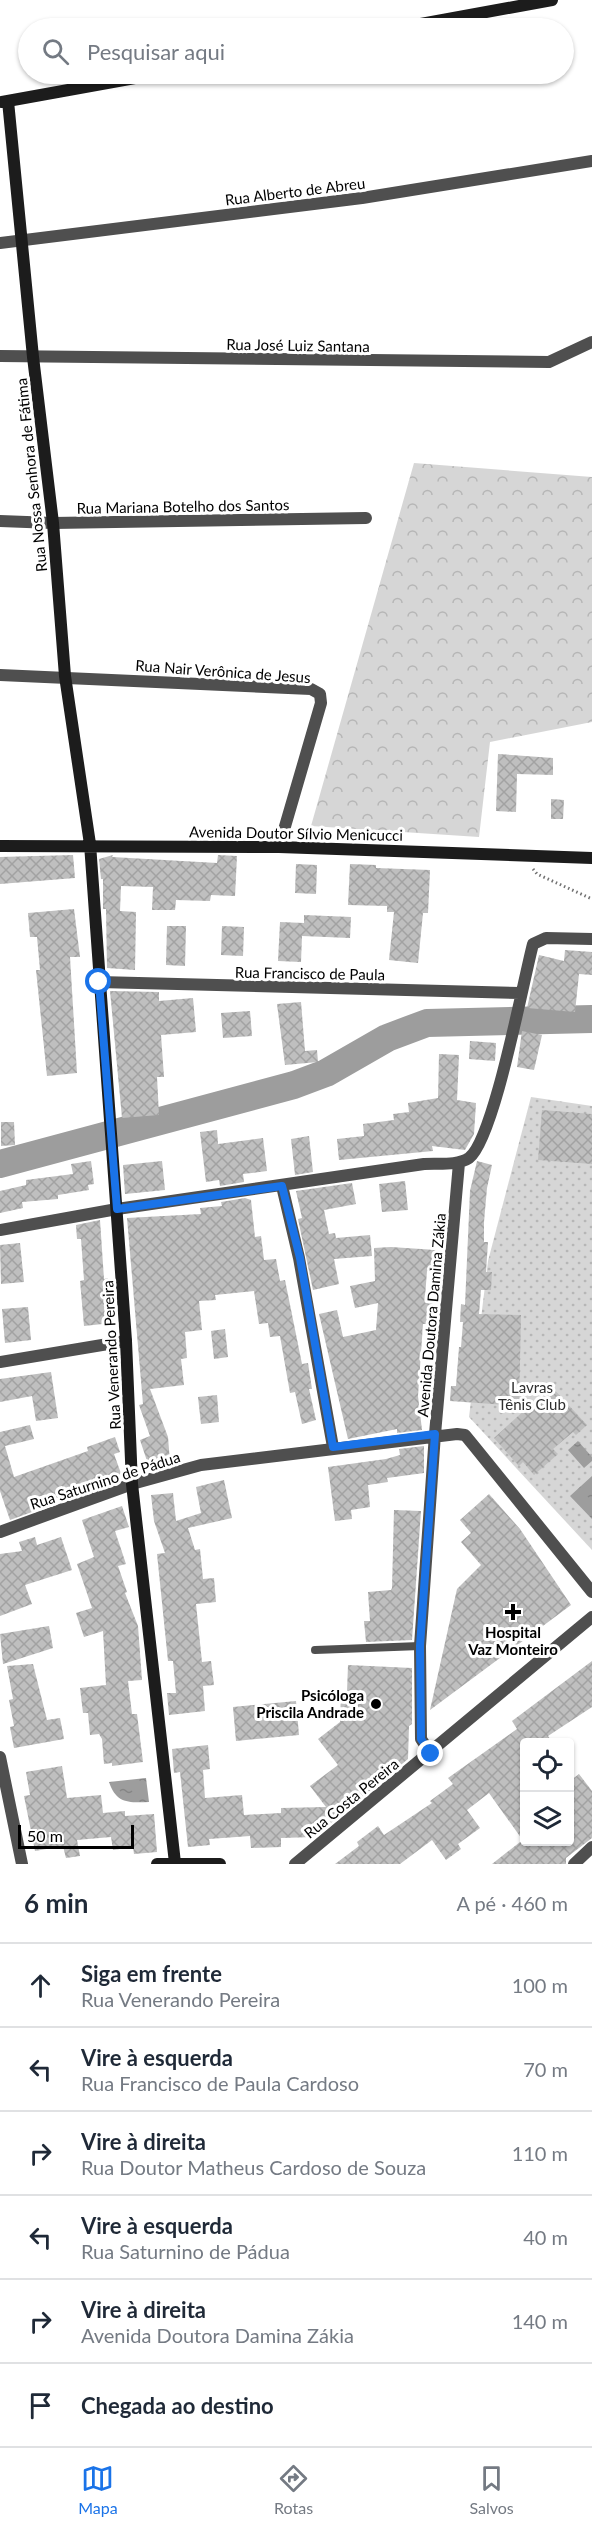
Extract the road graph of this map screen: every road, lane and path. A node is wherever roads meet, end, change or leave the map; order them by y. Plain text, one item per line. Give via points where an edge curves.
1 (552, 0) edge
2 (454, 18) edge
3 (102, 84) edge
4 (4, 102) edge
5 (592, 161) edge
6 (21, 240) junction
7 (0, 243) edge
8 (592, 342) edge
9 (0, 356) edge
10 (33, 357) junction
11 (366, 518) dead end
12 (0, 521) edge
13 (53, 524) junction
14 (0, 675) edge
15 (65, 676) junction
16 (90, 844) junction
17 (0, 846) edge
18 (279, 847) junction
19 (522, 855) junction
20 (592, 858) edge
21 (592, 899) edge
22 (592, 939) edge
23 (99, 982) junction
24 (520, 993) junction
25 (459, 1163) junction
26 (282, 1186) junction
27 (117, 1209) junction
28 (0, 1230) edge
29 (126, 1341) junction
30 (0, 1362) edge
31 (435, 1434) junction
32 (333, 1447) junction
33 (132, 1484) junction
34 (0, 1532) edge
35 (592, 1592) edge
36 (592, 1617) edge
37 (420, 1646) junction
38 (315, 1650) dead end
39 (431, 1754) junction
40 (0, 1757) edge
41 (592, 1847) edge
42 (175, 1863) edge
43 (21, 1864) edge
44 (157, 1864) edge
45 (220, 1864) edge
46 (295, 1864) edge
47 (574, 1864) edge

1 - 2 main road
3 - 4 main road
4 - 6 main road, Rua Nossa Senhora de Fátima
5 - 6 street, Rua Alberto de Abreu via 362,198
6 - 7 street, Rua Alberto de Abreu
6 - 10 main road, Rua Nossa Senhora de Fátima
8 - 10 street, Rua José Luiz Santana via 549,362
9 - 10 street, Rua José Luiz Santana
10 - 13 main road, Rua Nossa Senhora de Fátima
11 - 13 street, Rua Mariana Botelho dos Santos
12 - 13 street, Rua Mariana Botelho dos Santos
13 - 15 main road, Rua Nossa Senhora de Fátima
14 - 15 street, Rua Nair Verônica de Jesus
15 - 16 main road, Rua Nossa Senhora de Fátima
15 - 18 street, Rua Nair Verônica de Jesus via 311,689 321,694
16 - 17 main road, Avenida Doutor Sílvio Menicucci
16 - 18 main road, Avenida Doutor Sílvio Menicucci
16 - 23 main road, Rua Venerando Pereira
18 - 19 main road, Avenida Doutor Sílvio Menicucci
19 - 20 main road, Avenida Doutor Sílvio Menicucci
19 - 21 path via 537,874
22 - 24 street via 546,938 534,944
23 - 24 street, Rua Francisco de Paula
23 - 27 main road, Rua Venerando Pereira
24 - 25 street via 514,1034 482,1140 470,1157
25 - 26 street via 424,1164
25 - 31 street, Avenida Doutora Damina Zákia
26 - 27 street
26 - 32 street via 300,1258
27 - 28 street
27 - 29 main road, Rua Venerando Pereira
29 - 30 street
29 - 33 main road, Rua Venerando Pereira
31 - 32 street, Rua Saturnino de Pádua
31 - 35 street, Rua Saturnino de Pádua via 465,1435
31 - 37 street, Avenida Doutora Damina Zákia
32 - 33 street, Rua Saturnino de Pádua via 201,1465
33 - 34 street, Rua Saturnino de Pádua
33 - 42 main road, Rua Venerando Pereira
36 - 39 street, Rua Costa Pereira
37 - 38 lane
37 - 39 street, Avenida Doutora Damina Zákia via 421,1739
39 - 46 street, Rua Costa Pereira
40 - 43 street
41 - 47 street
42 - 44 main road
42 - 45 main road

